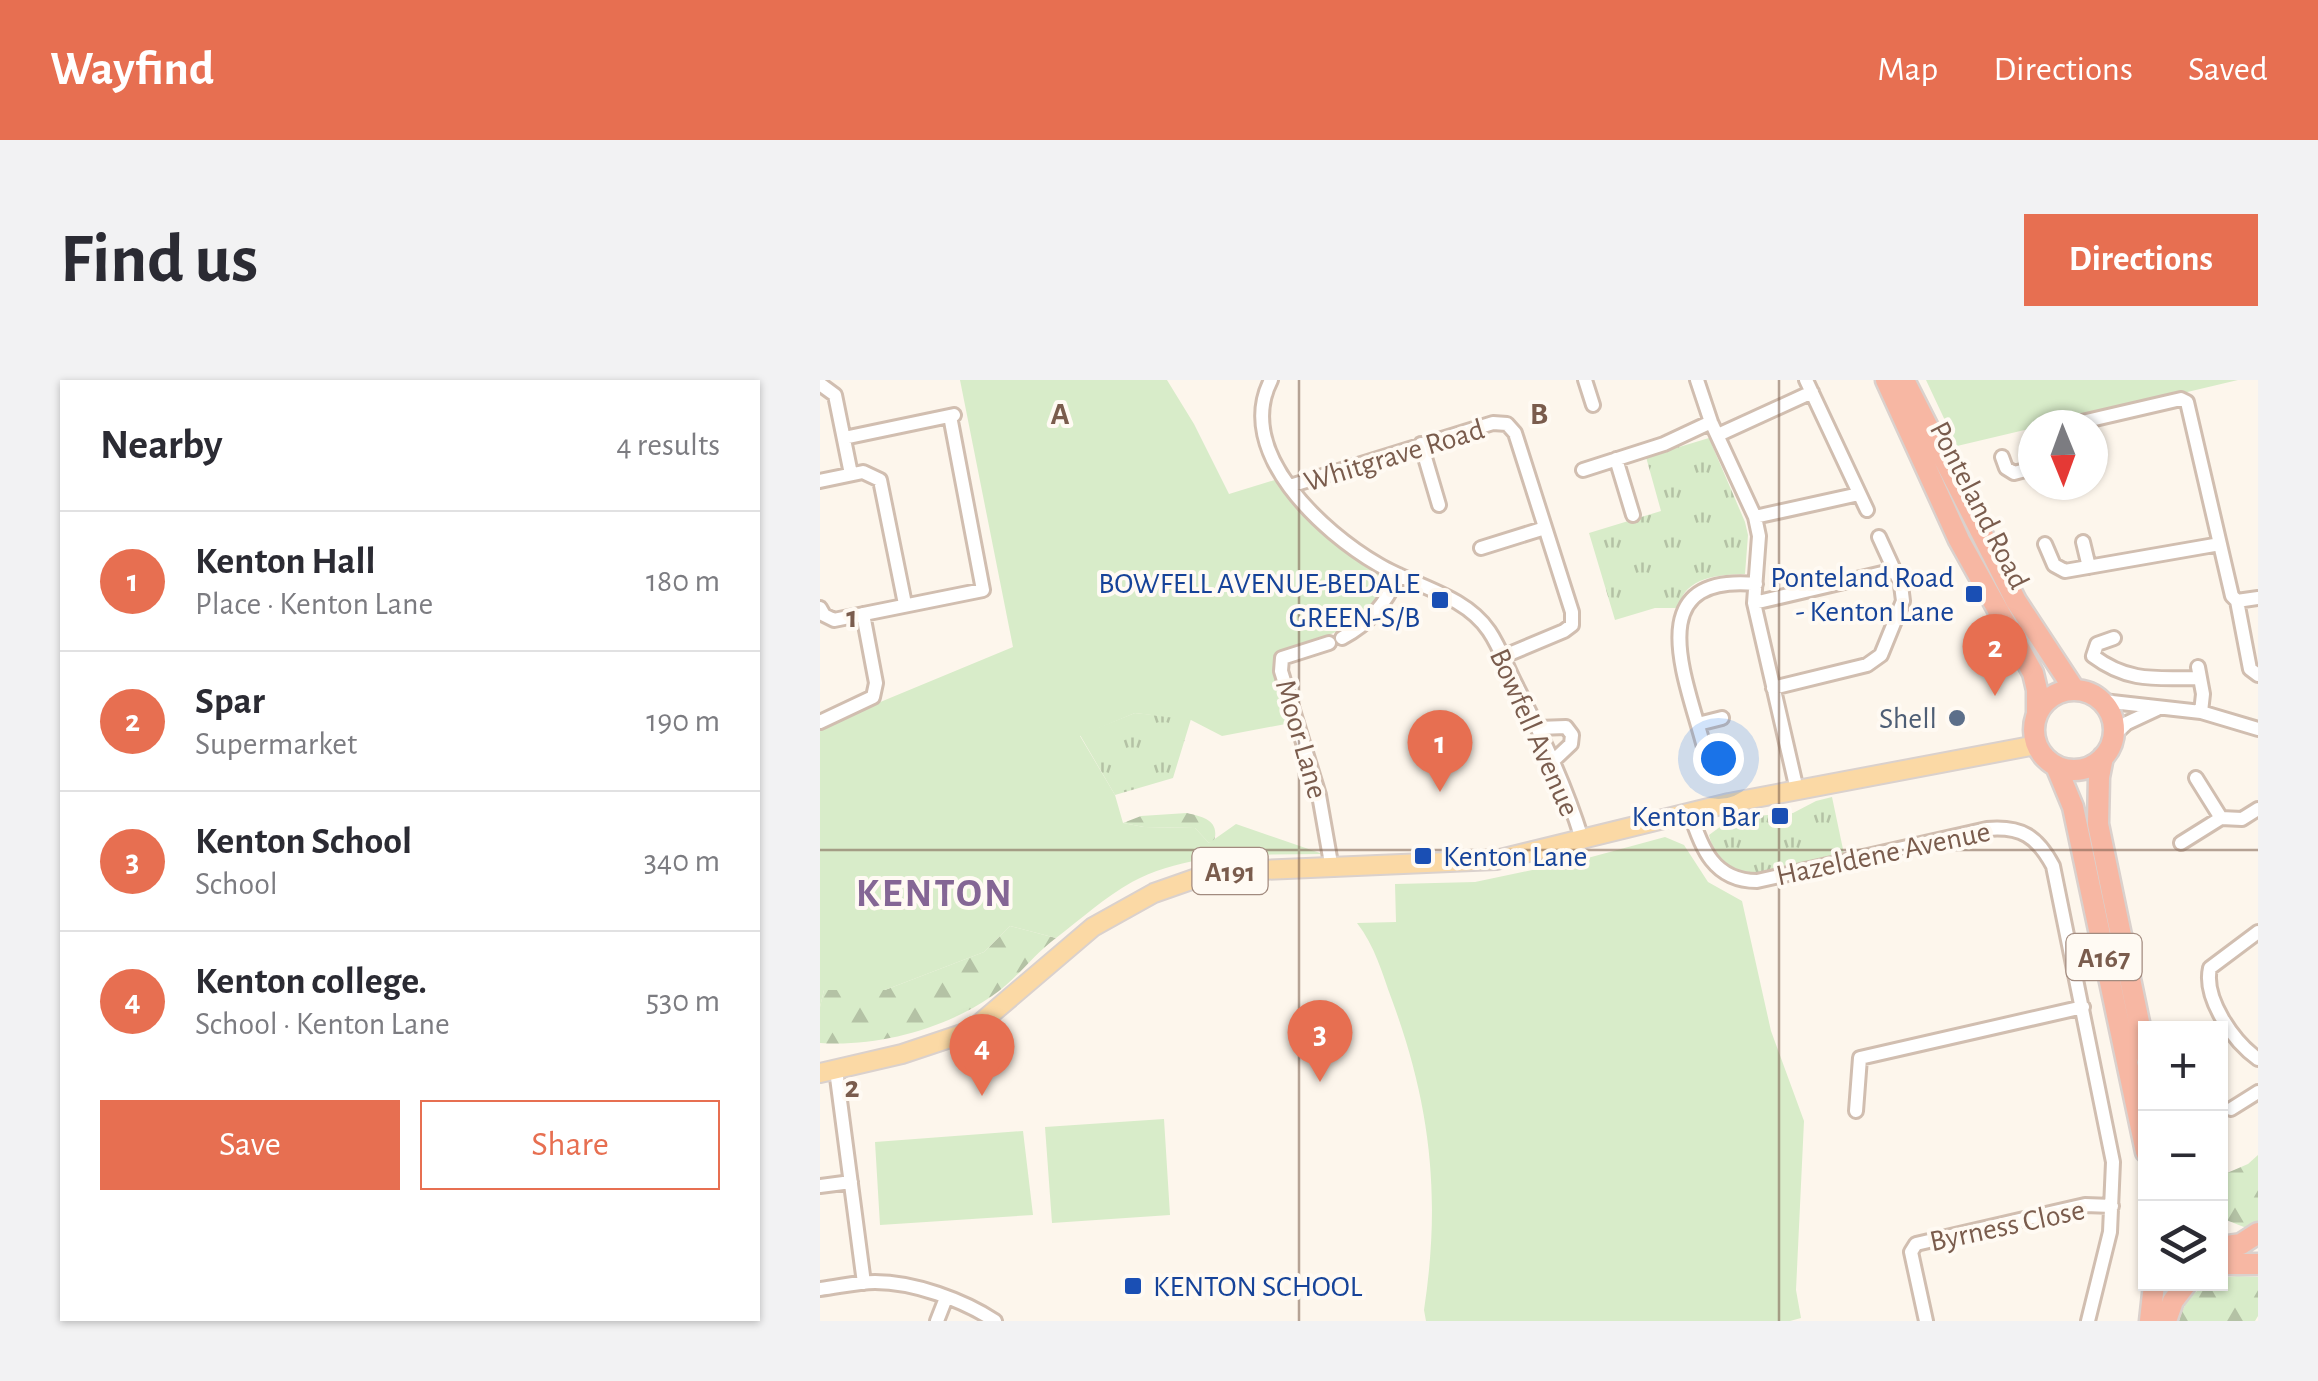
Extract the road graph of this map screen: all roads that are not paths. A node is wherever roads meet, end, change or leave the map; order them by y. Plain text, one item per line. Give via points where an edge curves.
1 (1271, 380) edge
2 (1697, 380) edge
3 (1886, 380) edge
4 (1904, 380) edge
5 (1590, 381) edge
6 (820, 384) edge
7 (1809, 386) edge
8 (1592, 405) dead end
9 (2108, 416) edge
10 (1714, 428) junction
11 (844, 438) junction
12 (1420, 444) junction
13 (2002, 457) dead end
14 (1616, 459) junction
15 (1583, 470) dead end
16 (2018, 472) edge
17 (851, 474) junction
18 (820, 480) edge
19 (1290, 486) junction
20 (1859, 494) junction
21 (1439, 505) dead end
22 (1867, 510) dead end
23 (1633, 515) dead end
24 (1754, 517) junction
25 (1546, 528) junction
26 (1879, 537) dead end
27 (2083, 542) dead end
28 (2046, 544) dead end
29 (2220, 544) junction
30 (1481, 548) dead end
31 (2089, 566) junction
32 (1894, 570) junction
33 (1399, 575) junction
34 (1756, 584) junction
35 (2258, 598) edge
36 (2237, 601) junction
37 (1754, 603) junction
38 (905, 604) junction
39 (820, 608) edge
40 (863, 614) junction
41 (2114, 638) dead end
42 (1502, 657) junction
43 (2258, 675) edge
44 (1773, 688) junction
45 (2074, 689) junction
46 (2103, 701) junction
47 (2159, 708) junction
48 (2037, 712) junction
49 (2201, 712) junction
50 (1722, 718) dead end
51 (820, 722) edge
52 (1698, 724) junction
53 (1538, 728) junction
54 (2258, 730) edge
55 (2114, 736) junction
56 (2036, 745) junction
57 (1704, 747) dead end
58 (2103, 758) junction
59 (1554, 760) junction
60 (2056, 766) junction
61 (2196, 778) dead end
62 (1797, 790) junction
63 (2258, 808) edge
64 (1690, 812) junction
65 (2221, 818) junction
66 (1582, 839) junction
67 (2180, 843) dead end
68 (1332, 868) junction
69 (2258, 932) edge
70 (2084, 1007) junction
71 (2139, 1021) edge
72 (2258, 1059) edge
73 (828, 1071) edge
74 (2258, 1092) edge
75 (2231, 1109) dead end
76 (1856, 1111) dead end
77 (2138, 1114) edge
78 (851, 1182) junction
79 (820, 1186) edge
80 (2112, 1206) junction
81 (2258, 1234) edge
82 (2258, 1246) edge
83 (2228, 1256) edge
84 (2228, 1258) edge
85 (2228, 1261) edge
86 (2258, 1264) edge
87 (864, 1283) junction
88 (820, 1289) edge
89 (2156, 1291) edge
90 (2159, 1291) edge
91 (2181, 1291) edge
92 (946, 1298) junction
93 (1930, 1316) edge
94 (937, 1321) edge
95 (995, 1321) edge
96 (2088, 1321) edge
97 (2150, 1321) edge
98 (2164, 1321) edge

1 - 19 street, Bowfell Avenue via 1262,434
2 - 10 street
3 - 48 highway, Ponteland Road via 1959,540 2018,641 2038,690
4 - 45 highway, Ponteland Road via 2016,601
5 - 8 street
6 - 11 street via 836,395
7 - 10 street
7 - 20 street
9 - 29 street via 2186,402
10 - 14 street
10 - 24 street
11 - 17 street
11 - 38 street via 954,415 983,590
12 - 19 street, Whitgrave Road
12 - 21 street
12 - 25 street, Whitgrave Road via 1507,424
13 - 16 street via 2006,468
14 - 15 street
14 - 23 street
17 - 18 street
17 - 38 street via 880,480
19 - 33 street, Bowfell Avenue via 1338,537
20 - 22 street
20 - 24 street
24 - 34 street
25 - 30 street
25 - 42 street, Whitgrave Road via 1572,625
26 - 32 street
27 - 31 street
28 - 31 street via 2064,571
29 - 31 street
29 - 36 street
32 - 37 street
32 - 44 street via 1904,600 1881,655 1867,665
33 - 42 street, Bowfell Avenue via 1466,608
33 - 68 street, Moor Lane via 1360,629 1282,658
34 - 37 street
34 - 52 street via 1710,586 1684,610 1677,646
35 - 36 street
36 - 43 street via 2250,669
37 - 44 street
38 - 40 street
39 - 40 street via 834,620
40 - 51 street via 873,697
41 - 49 street via 2097,644 2092,656 2120,674 2144,679 2199,672
42 - 53 street, Bowfell Avenue
44 - 62 street
45 - 46 highway
45 - 48 highway via 2048,698
46 - 47 street
46 - 55 highway
47 - 49 street
47 - 55 street
48 - 56 highway
49 - 54 street
50 - 52 street
52 - 57 street
53 - 59 street, Bowfell Avenue
53 - 59 street via 1566,727 1572,735
55 - 58 highway, A167
56 - 60 highway, A167
56 - 62 main road, A191
58 - 60 highway via 2086,768
58 - 71 highway, A167 via 2098,824
59 - 66 street, Bowfell Avenue
60 - 77 highway, A167 via 2074,807
61 - 65 street
62 - 64 main road, A191
63 - 65 street via 2242,819
64 - 66 main road, A191
64 - 70 street, Hazeldene Avenue via 1711,862 1744,881 1987,829 2010,826 2030,834 2053,866
65 - 67 street
66 - 68 main road, A191 via 1496,860
68 - 73 main road, A191 via 1214,872 1154,894 1094,928 971,1032
69 - 72 street via 2210,968 2208,977 2209,992 2240,1043
70 - 76 street via 1860,1058
70 - 80 street, Hazeldene Avenue via 2113,1162
73 - 78 street
74 - 75 street
78 - 79 street
78 - 87 street
80 - 93 street, Byrness Close via 2085,1205 1916,1244 1911,1252
80 - 96 street, Hazeldene Avenue
81 - 83 highway
82 - 84 highway
85 - 86 highway
87 - 88 street
87 - 92 street
89 - 97 highway
90 - 98 highway
91 - 98 highway
92 - 94 street
92 - 95 street

